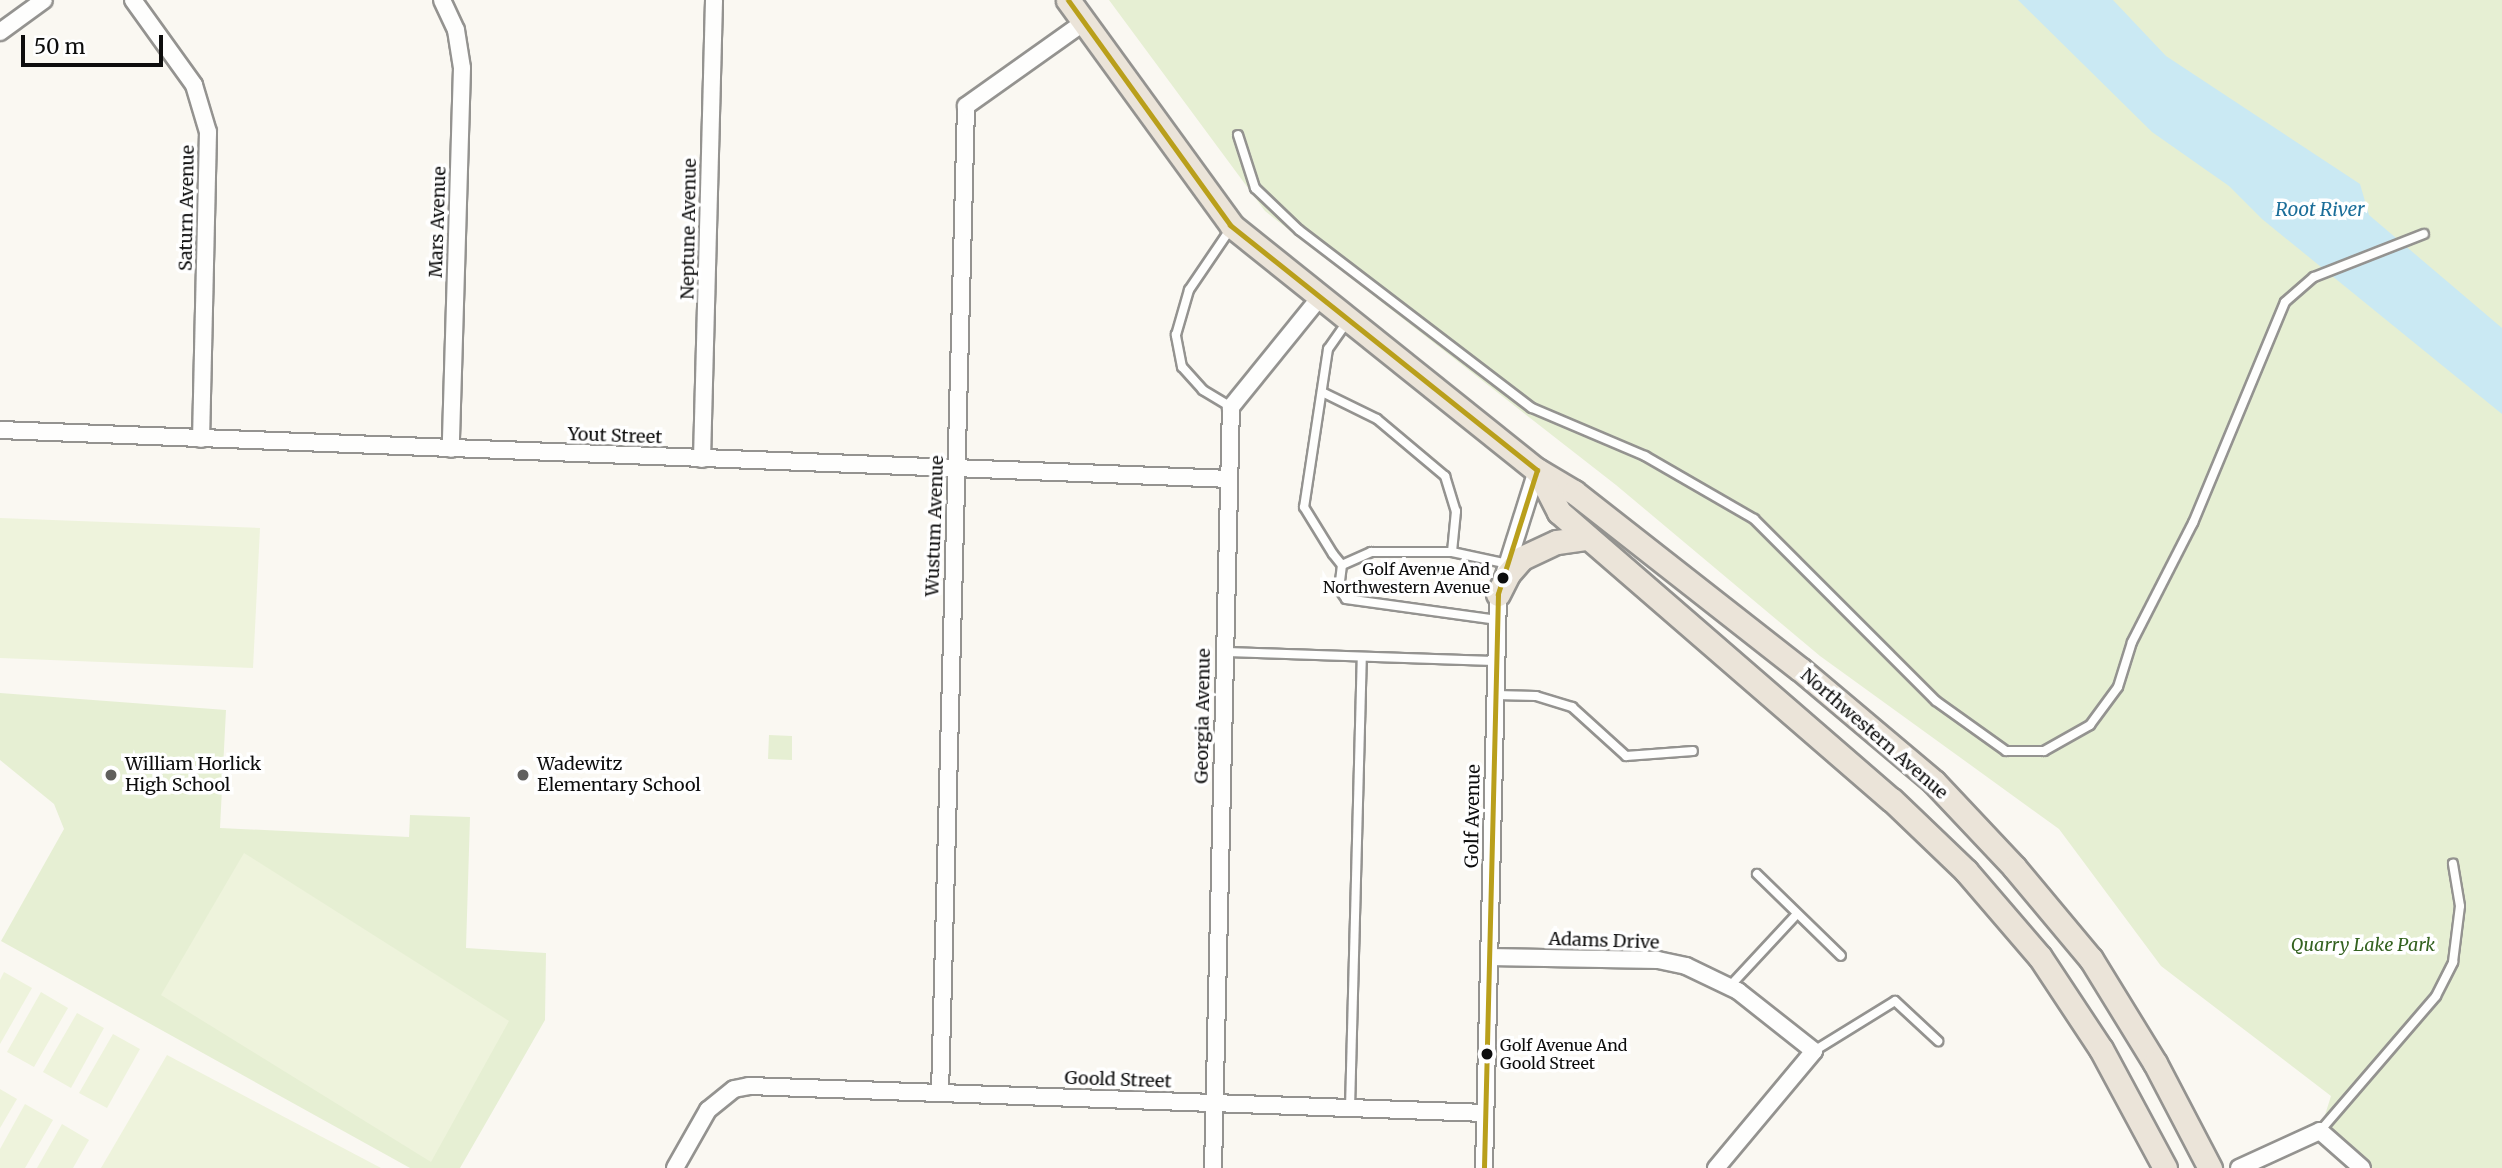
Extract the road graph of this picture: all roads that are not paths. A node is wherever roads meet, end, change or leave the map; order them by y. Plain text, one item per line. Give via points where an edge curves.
1 (44, 0) edge
2 (133, 0) edge
3 (442, 0) edge
4 (714, 0) edge
5 (1068, 0) edge
6 (1084, 22) junction
7 (0, 32) edge
8 (1238, 135) dead end
9 (1232, 226) junction
10 (2424, 234) dead end
11 (1320, 297) junction
12 (1349, 320) junction
13 (1322, 392) junction
14 (1231, 407) junction
15 (0, 430) edge
16 (201, 439) junction
17 (451, 449) junction
18 (702, 459) junction
19 (956, 469) junction
20 (1537, 470) junction
21 (1229, 479) junction
22 (1587, 538) junction
23 (1452, 552) junction
24 (1508, 564) junction
25 (1342, 565) junction
26 (1498, 594) junction
27 (1498, 620) junction
28 (1224, 652) junction
29 (1362, 657) junction
30 (1496, 661) junction
31 (1496, 695) junction
32 (1693, 751) dead end
33 (2453, 864) dead end
34 (1757, 874) dead end
35 (1797, 914) junction
36 (1841, 956) dead end
37 (1489, 957) junction
38 (1730, 986) junction
39 (1938, 1041) dead end
40 (1814, 1051) junction
41 (940, 1093) junction
42 (1212, 1102) junction
43 (1350, 1108) junction
44 (1485, 1113) junction
45 (2320, 1131) junction
46 (675, 1168) edge
47 (1213, 1168) edge
48 (1484, 1168) edge
49 (1716, 1168) edge
50 (2165, 1168) edge
51 (2210, 1168) edge
52 (2239, 1168) edge
53 (2362, 1168) edge

1 - 7 street
2 - 16 street, Saturn Avenue via 194,85 208,132
3 - 17 street, Mars Avenue via 456,30 462,68
4 - 18 street, Neptune Avenue
5 - 6 main road, Northwestern Avenue
6 - 9 main road, Northwestern Avenue
6 - 19 street, Wustum Avenue via 966,106
8 - 10 lane via 1255,188 1299,230 1532,408 1646,456 1754,519 1936,701 2006,751 2044,751 2090,725 2118,687 2132,642 2193,523 2285,302 2314,277
9 - 11 main road, Northwestern Avenue
9 - 14 lane via 1189,289 1176,335 1182,367 1203,390
11 - 12 main road, Northwestern Avenue
11 - 14 street
12 - 13 lane via 1328,349
12 - 20 main road, Northwestern Avenue
13 - 23 lane via 1377,419 1445,476 1456,511
13 - 25 lane via 1304,507
14 - 21 street, Georgia Avenue
15 - 16 street, Yout Street
16 - 17 street, Yout Street
17 - 18 street, Yout Street
18 - 19 street, Yout Street
19 - 21 street, Yout Street
19 - 41 street, Wustum Avenue
20 - 22 main road, Northwestern Avenue via 1559,512
20 - 24 street, Golf Avenue
20 - 51 main road, Northwestern Avenue via 1574,492 1778,652 1934,782 2091,959 2155,1063
21 - 28 street, Georgia Avenue
22 - 26 main road via 1530,553 1508,574
22 - 50 main road, Northwestern Avenue via 1892,800 1966,871 2040,957 2107,1060
23 - 24 lane
23 - 25 lane via 1371,552
24 - 26 street, Golf Avenue
25 - 27 lane via 1339,589 1346,599
26 - 27 street, Golf Avenue
27 - 30 street, Golf Avenue
28 - 29 lane
28 - 42 street, Georgia Avenue
29 - 30 lane
29 - 43 lane
30 - 31 street, Golf Avenue
31 - 32 lane via 1536,696 1572,707 1626,756
31 - 37 street, Golf Avenue
33 - 45 lane via 2460,906 2453,962 2436,996
34 - 35 lane
35 - 36 lane
35 - 38 lane
37 - 38 street, Adams Drive via 1658,960 1686,966
37 - 44 street, Golf Avenue
38 - 40 street, Adams Drive
39 - 40 lane via 1895,1001
40 - 49 street
41 - 42 street, Goold Street
41 - 46 street, Goold Street via 734,1089 708,1110
42 - 43 street, Goold Street
42 - 47 street, Georgia Avenue
43 - 44 street, Goold Street
44 - 48 street, Golf Avenue
45 - 52 street
45 - 53 street

